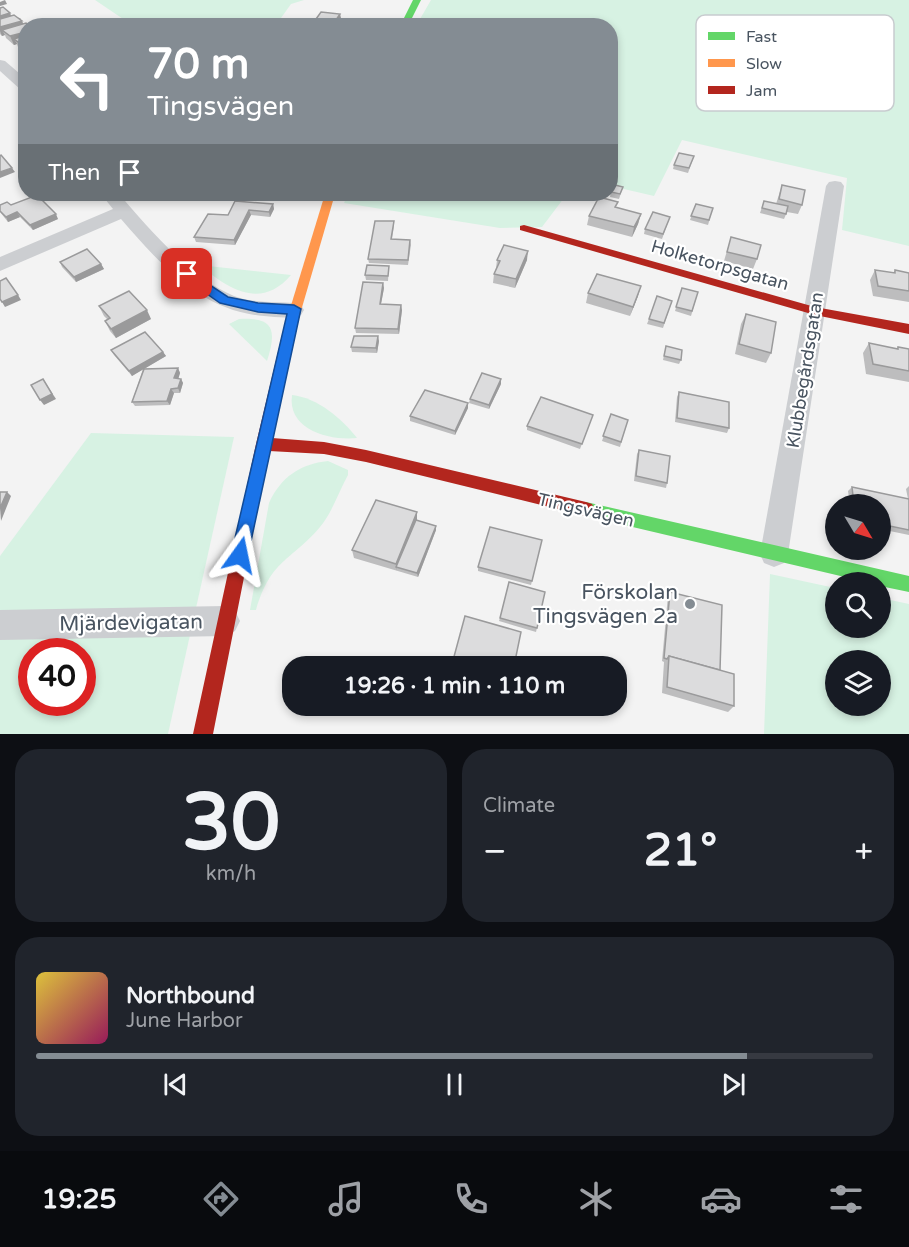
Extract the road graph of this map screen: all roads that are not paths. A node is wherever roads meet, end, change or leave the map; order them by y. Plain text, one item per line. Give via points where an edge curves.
1 (417, 0) edge
2 (408, 18) edge
3 (0, 64) edge
4 (18, 80) edge
5 (835, 186) dead end
6 (116, 201) edge
7 (328, 201) edge
8 (124, 211) junction
9 (524, 228) dead end
10 (0, 265) edge
11 (294, 309) junction
12 (815, 311) junction
13 (909, 329) edge
14 (263, 444) junction
15 (774, 554) junction
16 (909, 584) edge
17 (225, 621) junction
18 (0, 625) edge
19 (203, 734) edge

1 - 2 street
3 - 4 street
5 - 12 street, Klubbegårdsgatan
6 - 8 street
7 - 11 street
8 - 10 street
8 - 11 street via 187,274 224,300 258,308
9 - 12 street, Holketorpsgatan
11 - 14 street
12 - 13 street, Holketorpsgatan
12 - 15 street, Klubbegårdsgatan
14 - 15 street, Tingsvägen via 324,448 366,456
14 - 17 street
15 - 16 street, Tingsvägen
17 - 18 street, Mjärdevigatan
17 - 19 street

